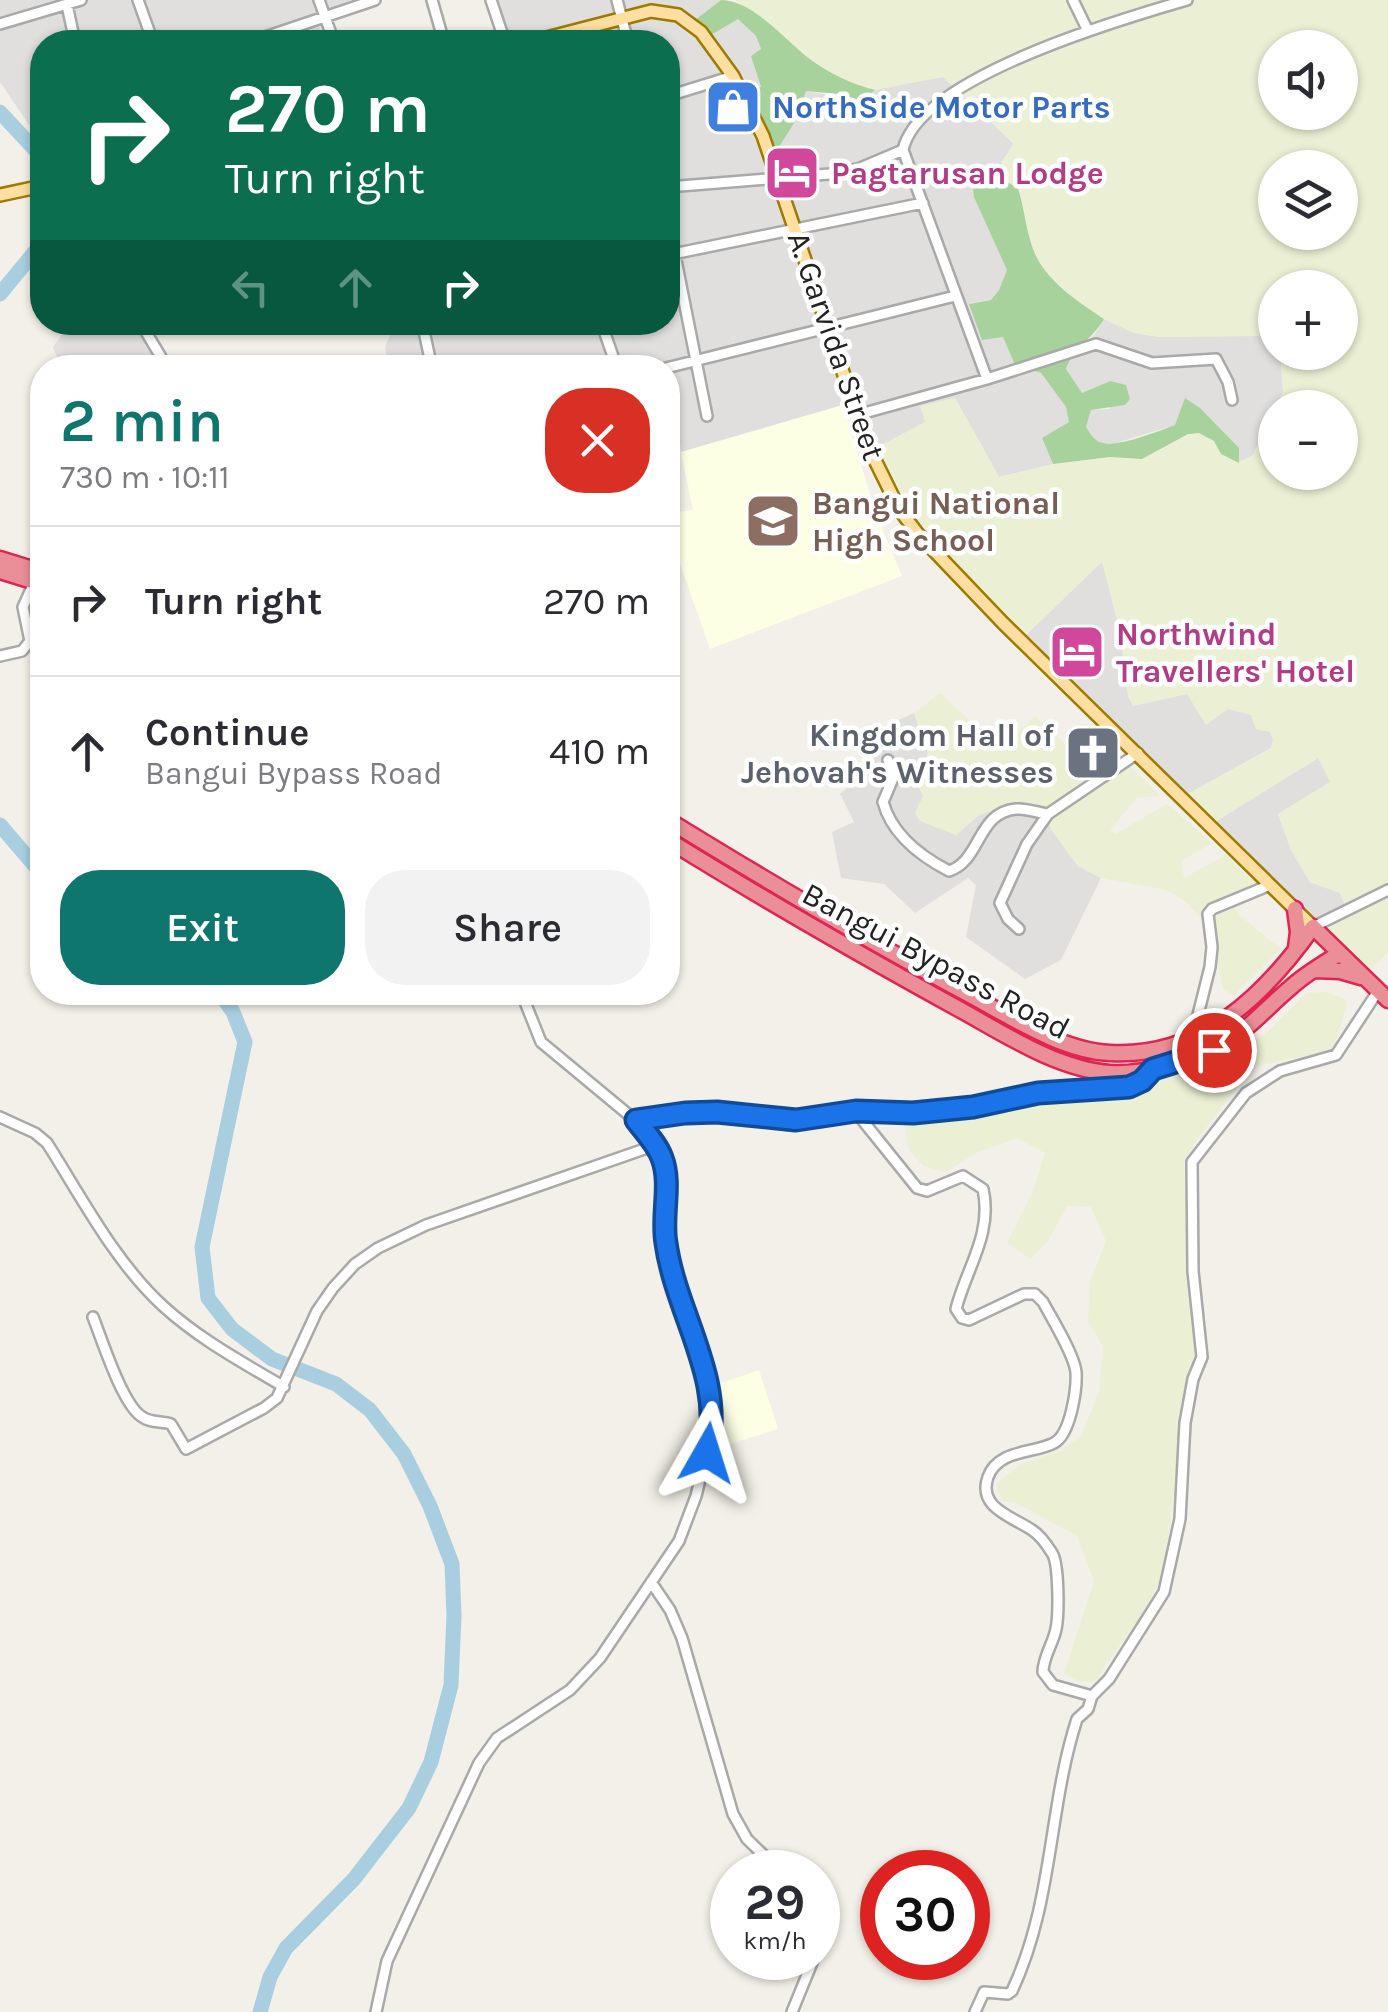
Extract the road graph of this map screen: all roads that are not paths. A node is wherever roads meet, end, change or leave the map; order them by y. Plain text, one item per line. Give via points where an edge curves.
1 (82, 0) edge
2 (138, 0) edge
3 (319, 0) edge
4 (375, 0) edge
5 (432, 0) edge
6 (491, 0) edge
7 (617, 0) edge
8 (1073, 0) edge
9 (1186, 0) edge
10 (68, 5) junction
11 (325, 17) junction
12 (622, 18) junction
13 (0, 24) edge
14 (73, 30) edge
15 (149, 30) edge
16 (286, 30) edge
17 (330, 30) edge
18 (441, 30) edge
19 (500, 30) edge
20 (576, 30) edge
21 (625, 30) edge
22 (1088, 31) junction
23 (733, 76) junction
24 (680, 92) edge
25 (902, 150) junction
26 (776, 176) junction
27 (680, 185) edge
28 (30, 189) edge
29 (4, 195) edge
30 (923, 203) junction
31 (794, 227) junction
32 (680, 253) edge
33 (680, 291) edge
34 (955, 296) junction
35 (828, 327) junction
36 (697, 360) junction
37 (680, 364) edge
38 (987, 380) junction
39 (1232, 400) dead end
40 (857, 415) junction
41 (707, 416) dead end
42 (6, 567) edge
43 (30, 574) edge
44 (30, 595) edge
45 (30, 642) edge
46 (30, 642) edge
47 (0, 656) edge
48 (1138, 753) junction
49 (888, 760) dead end
50 (1048, 814) junction
51 (680, 827) edge
52 (680, 847) edge
53 (1270, 885) junction
54 (1388, 890) edge
55 (1295, 909) junction
56 (1313, 928) junction
57 (1018, 929) dead end
58 (1296, 952) junction
59 (1340, 953) junction
60 (1313, 970) junction
61 (1366, 978) junction
62 (1254, 996) junction
63 (1383, 996) edge
64 (526, 1005) edge
65 (1266, 1010) junction
66 (1196, 1023) dead end
67 (1153, 1069) junction
68 (856, 1111) junction
69 (0, 1117) edge
70 (636, 1120) junction
71 (656, 1145) junction
72 (93, 1317) dead end
73 (285, 1384) junction
74 (651, 1582) junction
75 (1092, 1696) junction
76 (760, 1850) edge
77 (805, 1980) edge
78 (376, 2012) edge
79 (792, 2012) edge
80 (975, 2012) edge

1 - 10 street
2 - 15 street
3 - 11 street
4 - 11 street
5 - 18 street
6 - 19 street
7 - 12 street
8 - 22 street
9 - 22 street
10 - 13 street
10 - 14 street
11 - 16 street
11 - 17 street
12 - 20 main road, A. Garvida Street
12 - 21 street
12 - 23 main road, A. Garvida Street via 660,10 686,19
22 - 25 street via 956,89 932,107
23 - 24 street
23 - 26 main road, A. Garvida Street
25 - 26 street via 858,168
25 - 30 street
26 - 27 street
26 - 31 main road, A. Garvida Street
28 - 29 main road
30 - 31 street
30 - 34 street
31 - 32 street
31 - 35 main road, A. Garvida Street
33 - 36 street
34 - 35 street
34 - 38 street
35 - 36 street
35 - 40 main road, A. Garvida Street
36 - 37 street
36 - 41 street
38 - 39 street via 1096,344 1152,363 1216,359
38 - 40 street
40 - 48 main road, A. Garvida Street via 876,466 918,534
42 - 43 highway
44 - 46 street via 23,608
45 - 47 street
48 - 50 street
48 - 53 main road, A. Garvida Street
49 - 50 street via 894,776 883,802 891,822 918,853 949,871 999,814 1016,808
50 - 57 street via 1000,903
51 - 62 highway, Bangui Bypass Road via 845,929 1090,1050 1130,1053 1187,1040 1225,1022
52 - 67 highway, Bangui Bypass Road via 839,944 1055,1058 1108,1073
53 - 55 main road, A. Garvida Street
53 - 66 street via 1208,914 1210,967
54 - 56 street
55 - 56 main road, A. Garvida Street
55 - 58 highway
56 - 58 highway, Bangui Bypass Road
56 - 59 highway
58 - 62 highway, Bangui Bypass Road
59 - 60 highway, Bangui Bypass Road
59 - 61 highway
60 - 61 highway
60 - 65 highway, Bangui Bypass Road
61 - 63 highway
62 - 65 highway
63 - 75 street via 1336,1055 1280,1071 1246,1094 1192,1162 1202,1357 1185,1423 1180,1519 1164,1592
64 - 70 street via 541,1042
65 - 67 highway, Bangui Bypass Road via 1214,1050
67 - 68 street via 1137,1084 1115,1089 1038,1093 913,1113
68 - 70 street via 796,1120 717,1112
68 - 75 street via 917,1188 927,1191 963,1176 983,1190 977,1257 956,1309 962,1318 1035,1294 1076,1370 1073,1410 1062,1435 995,1466 986,1490 990,1502 1035,1532 1056,1558 1058,1620 1043,1672 1053,1685
69 - 73 street via 47,1143 126,1264 162,1306
70 - 71 street
71 - 73 street via 378,1248 333,1288
71 - 74 street via 666,1173 670,1265 714,1417 684,1531
72 - 73 street via 136,1412 171,1424 186,1449 264,1408
74 - 76 street via 682,1638 739,1828
74 - 78 street via 587,1674 486,1750 387,1961
75 - 80 street via 1076,1722 1042,1903 1014,1988 1008,1994 984,1992
77 - 79 street

